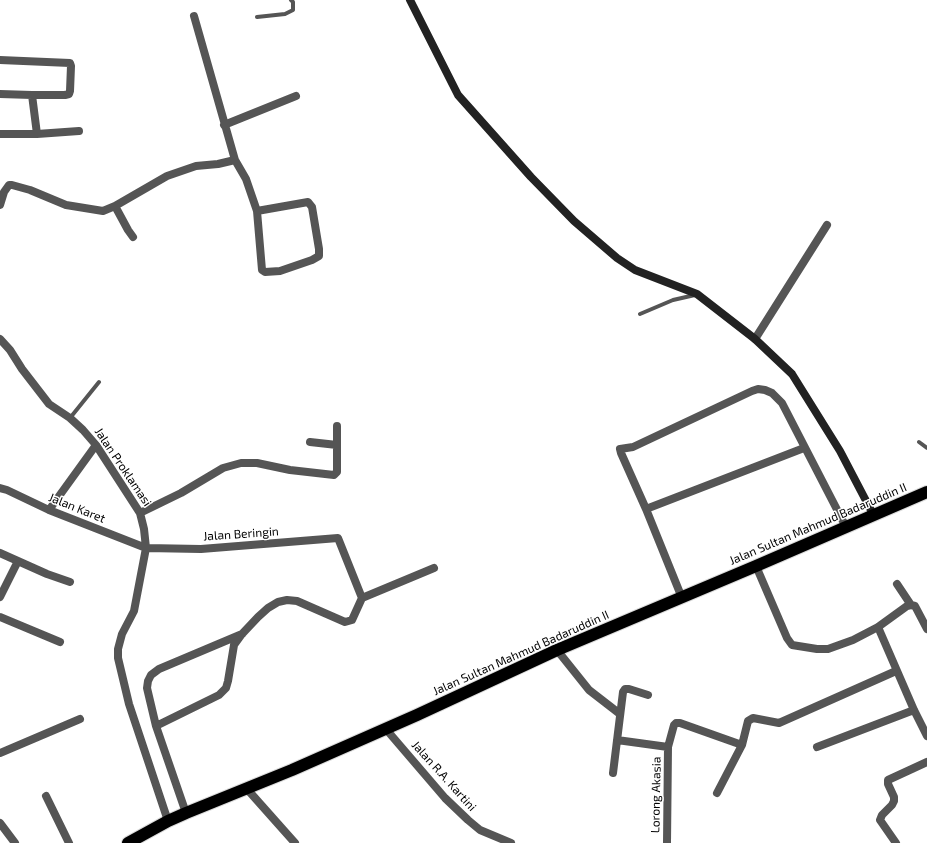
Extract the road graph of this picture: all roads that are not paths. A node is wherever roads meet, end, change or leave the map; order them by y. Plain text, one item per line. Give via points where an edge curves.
1 (291, 0) edge
2 (410, 0) edge
3 (194, 16) dead end
4 (257, 17) dead end
5 (0, 60) edge
6 (0, 94) edge
7 (32, 95) junction
8 (296, 96) dead end
9 (224, 125) junction
10 (79, 131) dead end
11 (0, 134) edge
12 (38, 134) junction
13 (235, 160) junction
14 (2, 190) edge
15 (0, 205) edge
16 (115, 206) junction
17 (257, 211) junction
18 (827, 225) dead end
19 (133, 237) dead end
20 (697, 294) junction
21 (640, 314) dead end
22 (0, 339) edge
23 (755, 339) junction
24 (99, 382) dead end
25 (70, 418) junction
26 (337, 426) dead end
27 (310, 442) dead end
28 (919, 442) dead end
29 (96, 445) junction
30 (337, 445) junction
31 (804, 448) junction
32 (927, 448) edge
33 (0, 488) edge
34 (927, 492) edge
35 (646, 509) junction
36 (49, 510) junction
37 (140, 513) junction
38 (874, 516) junction
39 (846, 527) junction
40 (146, 548) junction
41 (0, 553) edge
42 (18, 561) junction
43 (756, 566) junction
44 (434, 568) dead end
45 (70, 582) dead end
46 (897, 584) dead end
47 (0, 597) edge
48 (362, 598) junction
49 (682, 598) junction
50 (912, 605) junction
51 (0, 617) edge
52 (878, 627) junction
53 (927, 629) edge
54 (242, 634) junction
55 (60, 642) dead end
56 (557, 650) junction
57 (896, 671) junction
58 (648, 695) dead end
59 (914, 710) junction
60 (620, 714) junction
61 (80, 719) dead end
62 (156, 726) junction
63 (385, 728) junction
64 (927, 736) edge
65 (617, 740) junction
66 (742, 745) junction
67 (668, 747) junction
68 (817, 747) dead end
69 (0, 753) edge
70 (927, 762) edge
71 (613, 773) dead end
72 (247, 789) junction
73 (717, 793) dead end
74 (46, 796) dead end
75 (186, 814) junction
76 (168, 821) junction
77 (0, 823) edge
78 (131, 842) edge
79 (895, 842) edge
80 (15, 843) edge
81 (69, 843) edge
82 (295, 843) edge
83 (511, 843) edge
84 (667, 843) edge

1 - 4 lane via 292,10 285,14
2 - 20 street via 458,95 531,177 574,221 617,258 635,270
3 - 9 street
5 - 7 street via 70,63 69,94
6 - 7 street
7 - 12 street
8 - 9 street
9 - 13 street
10 - 12 street
11 - 12 street
13 - 16 street via 196,166 167,176
13 - 17 street via 246,179
14 - 15 street
14 - 16 street via 12,185 66,205 103,211
16 - 19 street
17 - 17 street via 308,202 312,207 319,256 280,271 262,270
18 - 23 street
20 - 21 lane via 673,300
20 - 23 street
22 - 25 street, Jalan Proklamasi via 49,404
23 - 38 street via 792,374 840,451
24 - 25 lane
25 - 29 street, Jalan Proklamasi
26 - 30 street
27 - 30 street
28 - 32 lane
29 - 36 street
29 - 37 street, Jalan Proklamasi
30 - 37 street via 338,466 334,475 241,463 223,468
31 - 35 street
31 - 35 street via 777,397 765,390 752,391 633,448 620,449
31 - 39 street
33 - 36 street, Jalan Karet
34 - 38 highway, Jalan Sultan Mahmud Badaruddin II
35 - 49 street
36 - 40 street, Jalan Karet
37 - 40 street, Jalan Proklamasi
38 - 39 highway, Jalan Sultan Mahmud Badaruddin II
39 - 43 highway, Jalan Sultan Mahmud Badaruddin II
40 - 48 street, Jalan Beringin via 201,550 338,538
40 - 76 street, Jalan Proklamasi via 134,611 122,634 118,658 129,704
41 - 42 street
42 - 45 street
42 - 47 street
43 - 49 highway, Jalan Sultan Mahmud Badaruddin II
43 - 52 street via 792,645 828,649
44 - 48 street
46 - 50 street
48 - 54 street via 354,617 349,622 297,600 278,602 268,608
49 - 56 highway, Jalan Sultan Mahmud Badaruddin II
50 - 52 street
50 - 53 street via 915,606
51 - 55 street
52 - 57 street
54 - 62 street via 234,646 226,688 219,695
54 - 62 street via 159,669 151,675 147,688
56 - 60 street via 589,690
56 - 63 highway, Jalan Sultan Mahmud Badaruddin II
57 - 59 street
57 - 66 street via 779,723 753,718 748,721
58 - 60 street via 625,689
59 - 64 street
59 - 68 street
60 - 65 street
61 - 69 street
62 - 75 street
63 - 72 highway, Jalan Sultan Mahmud Badaruddin II
63 - 83 street, Jalan R.A. Kartini via 445,798 468,820 480,830
65 - 67 street, Lorong Akasia
65 - 71 street
66 - 67 street, Lorong Akasia via 676,723
66 - 73 street
67 - 84 street, Lorong Akasia
70 - 79 street via 888,780 894,801 880,820
72 - 75 highway, Jalan Sultan Mahmud Badaruddin II
72 - 82 street
74 - 81 street
75 - 76 highway, Jalan Sultan Mahmud Badaruddin II
76 - 78 highway, Jalan Sultan Mahmud Badaruddin II
77 - 80 street

